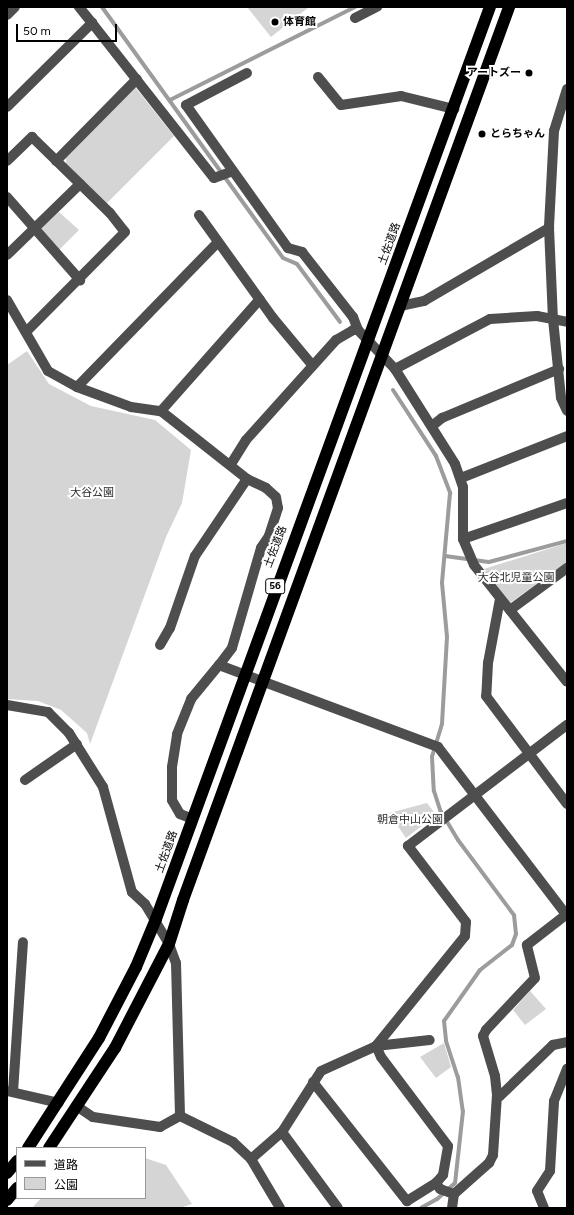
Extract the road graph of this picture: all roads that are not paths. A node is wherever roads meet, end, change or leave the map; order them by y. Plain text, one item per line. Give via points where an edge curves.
1 (15, 7) edge
2 (79, 7) edge
3 (377, 7) edge
4 (490, 7) edge
5 (509, 7) edge
6 (7, 16) edge
7 (355, 18) dead end
8 (92, 22) junction
9 (247, 73) dead end
10 (318, 77) dead end
11 (137, 79) junction
12 (567, 89) edge
13 (7, 107) edge
14 (454, 109) junction
15 (7, 161) edge
16 (56, 161) junction
17 (227, 174) junction
18 (80, 184) junction
19 (7, 197) edge
20 (199, 215) dead end
21 (35, 228) junction
22 (549, 228) junction
23 (218, 242) junction
24 (7, 255) edge
25 (80, 280) junction
26 (260, 299) junction
27 (7, 300) edge
28 (400, 306) junction
29 (553, 319) junction
30 (567, 322) edge
31 (27, 330) junction
32 (358, 330) junction
33 (368, 339) junction
34 (382, 353) junction
35 (313, 366) junction
36 (395, 369) junction
37 (559, 369) junction
38 (78, 387) junction
39 (160, 411) junction
40 (567, 411) edge
41 (432, 426) junction
42 (567, 436) edge
43 (231, 464) junction
44 (461, 478) junction
45 (247, 479) junction
46 (567, 503) edge
47 (463, 539) junction
48 (567, 568) edge
49 (500, 599) junction
50 (510, 610) junction
51 (160, 644) dead end
52 (219, 665) junction
53 (244, 675) junction
54 (264, 681) junction
55 (567, 682) edge
56 (7, 705) edge
57 (567, 725) edge
58 (76, 744) junction
59 (530, 754) junction
60 (25, 780) dead end
61 (475, 793) junction
62 (567, 804) edge
63 (193, 818) junction
64 (567, 915) edge
65 (156, 919) junction
66 (24, 942) dead end
67 (170, 944) junction
68 (430, 1040) dead end
69 (567, 1042) edge
70 (376, 1046) junction
71 (567, 1068) edge
72 (312, 1082) junction
73 (10, 1092) edge
74 (497, 1095) junction
75 (59, 1104) junction
76 (78, 1107) junction
77 (180, 1116) junction
78 (282, 1132) junction
79 (29, 1147) edge
80 (50, 1147) edge
81 (251, 1159) junction
82 (13, 1161) edge
83 (7, 1173) edge
84 (438, 1186) junction
85 (16, 1189) edge
86 (452, 1194) junction
87 (7, 1200) edge
88 (406, 1204) edge
89 (280, 1208) edge
90 (338, 1208) edge
91 (452, 1208) edge
92 (544, 1208) edge

1 - 6 street
2 - 8 street
3 - 7 street
4 - 14 highway, 土佐道路 / 56
5 - 28 highway, 56
8 - 11 street
8 - 13 street
9 - 17 street via 186,106
10 - 14 street via 341,105 401,96
11 - 16 street
11 - 17 street via 214,178
12 - 22 street via 554,131
14 - 33 highway, 土佐道路 / 56
15 - 16 street via 32,137
16 - 18 street
17 - 32 street via 288,248 302,252 353,317
18 - 21 street
18 - 25 street via 125,232
19 - 21 street
20 - 23 street
21 - 24 street
21 - 25 street
22 - 28 street via 424,301
22 - 29 street
23 - 26 street
23 - 38 street
25 - 31 street
26 - 35 street
26 - 39 street
27 - 31 street
28 - 34 highway, 56
29 - 30 street
29 - 36 street via 537,316 490,319
29 - 37 street
31 - 38 street via 48,371
32 - 33 street
32 - 35 street via 353,330 336,340
33 - 34 street
33 - 53 highway, 土佐道路 / 56
34 - 36 street
34 - 54 highway, 56
35 - 43 street via 246,440
36 - 41 street
37 - 40 street via 561,398
37 - 41 street via 449,415
38 - 39 street via 131,408
39 - 43 street
41 - 44 street
42 - 44 street
43 - 45 street
44 - 47 street
45 - 51 street via 195,556 170,628
45 - 52 street via 266,488 276,497 278,508 269,536 261,548 232,648
46 - 47 street
47 - 49 street via 474,565
48 - 50 street
49 - 50 street
49 - 59 street via 484,691
50 - 55 street
52 - 53 street
52 - 63 street via 190,700 176,734 172,767 173,804 180,814
53 - 54 street
53 - 63 highway, 土佐道路 / 56
54 - 61 street via 438,747
54 - 67 highway, 56 via 183,900
56 - 58 street via 48,712 59,719
57 - 59 street
58 - 60 street
58 - 65 street via 103,787 130,887
59 - 61 street
59 - 62 street
61 - 64 street
61 - 70 street via 408,846 466,922 464,936
63 - 65 highway, 土佐道路 / 56
64 - 74 street via 527,945 535,978 483,1036 495,1076
65 - 67 street
65 - 75 highway, 土佐道路 / 56 via 136,967 99,1038
66 - 73 street
67 - 76 highway, 56 via 115,1048
67 - 77 street via 176,963
68 - 70 street
69 - 74 street via 553,1045 500,1096
70 - 72 street via 321,1071
70 - 84 street via 381,1057 448,1146 443,1175
71 - 92 street via 554,1101 550,1172 537,1191
72 - 78 street
72 - 88 street
73 - 75 street
74 - 86 street via 493,1155 489,1163
75 - 79 highway, 土佐道路 / 56
76 - 77 street via 93,1117 160,1127
76 - 80 highway, 56
77 - 81 street via 233,1142
78 - 81 street
78 - 90 street
81 - 89 street
82 - 83 highway
84 - 86 street
84 - 88 street
85 - 87 highway
86 - 91 street

